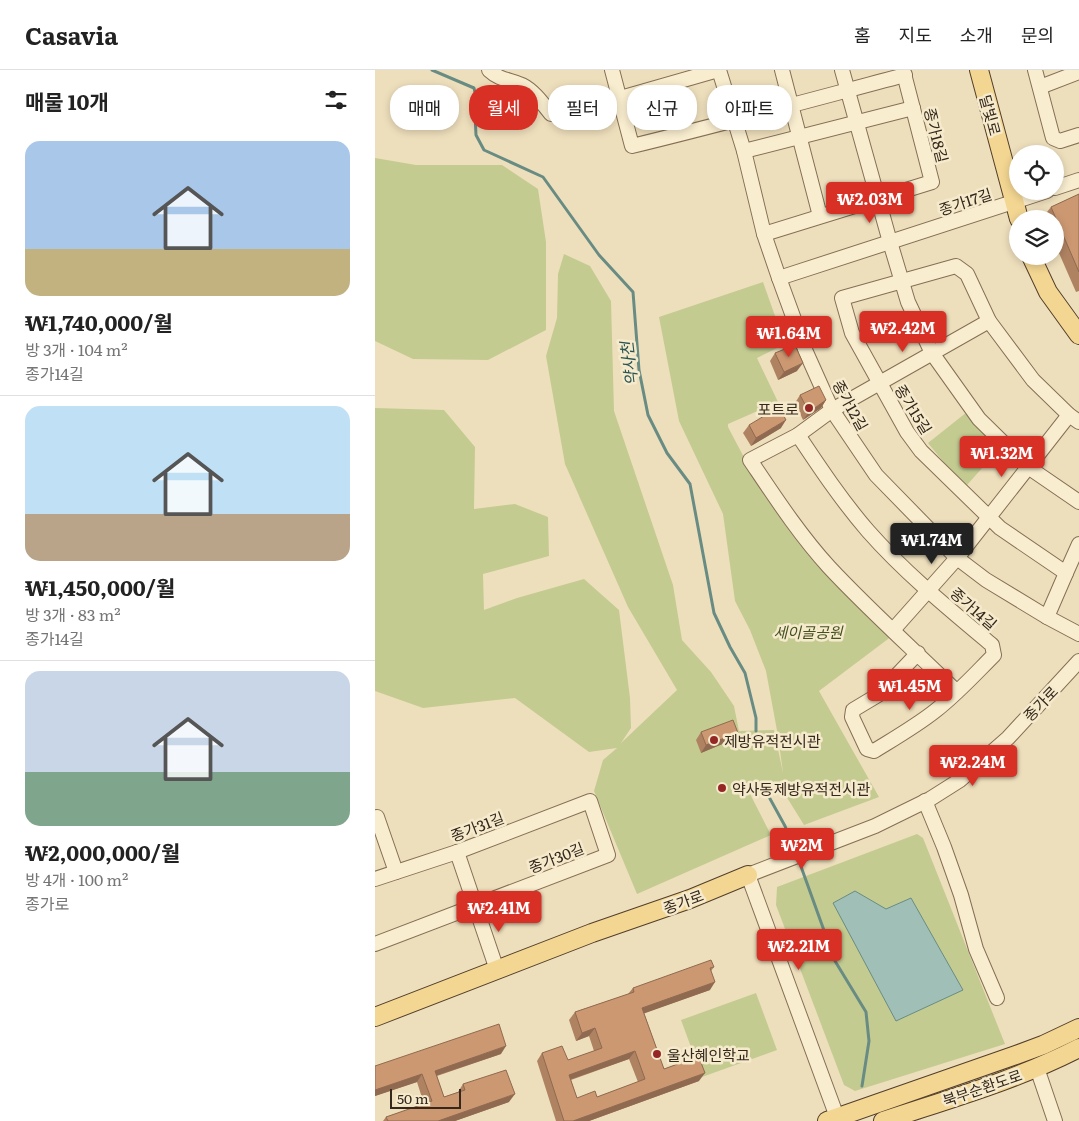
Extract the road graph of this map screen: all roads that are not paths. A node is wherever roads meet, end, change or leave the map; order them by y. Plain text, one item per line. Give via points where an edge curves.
1 (489, 70) edge
2 (611, 70) edge
3 (719, 70) edge
4 (782, 70) edge
5 (842, 70) edge
6 (979, 70) edge
7 (1035, 70) edge
8 (904, 72) edge
9 (1079, 72) edge
10 (723, 85) edge
11 (786, 85) edge
12 (1040, 87) junction
13 (848, 90) junction
14 (619, 98) junction
15 (792, 104) edge
16 (792, 108) edge
17 (913, 108) junction
18 (857, 123) junction
19 (707, 128) edge
20 (737, 130) edge
21 (1079, 135) edge
22 (800, 137) junction
23 (744, 151) junction
24 (1079, 180) edge
25 (1064, 185) edge
26 (878, 199) junction
27 (1034, 200) edge
28 (1017, 210) edge
29 (1018, 210) edge
30 (1009, 213) edge
31 (820, 216) junction
32 (764, 234) junction
33 (890, 242) junction
34 (1035, 265) edge
35 (779, 278) junction
36 (903, 281) junction
37 (989, 321) junction
38 (1079, 336) edge
39 (932, 353) junction
40 (879, 383) junction
41 (832, 410) junction
42 (1074, 418) edge
43 (798, 435) junction
44 (1028, 467) junction
45 (1079, 502) edge
46 (989, 518) junction
47 (1079, 544) edge
48 (957, 558) junction
49 (1066, 573) junction
50 (928, 590) junction
51 (1047, 617) junction
52 (893, 630) junction
53 (1079, 634) edge
54 (918, 654) junction
55 (1079, 661) edge
56 (957, 692) junction
57 (925, 802) junction
58 (375, 818) edge
59 (457, 852) junction
60 (608, 855) joint
61 (396, 872) junction
62 (748, 875) junction
63 (375, 879) edge
64 (475, 906) junction
65 (375, 944) edge
66 (497, 970) junction
67 (997, 998) dead end
68 (375, 1017) edge
69 (1079, 1028) edge
70 (1079, 1048) edge
71 (1037, 1068) junction
72 (834, 1120) edge
73 (884, 1121) edge
74 (1055, 1121) edge

1 - 14 street, 종가12길 via 497,78 521,84 530,90 551,114
2 - 14 street
3 - 10 street, 종가12길
3 - 14 street, 종가12길
4 - 11 street
5 - 13 street
6 - 28 main road, 달빛로
7 - 12 street
8 - 13 street
8 - 17 street, 종가18길
9 - 12 street
12 - 21 street via 1053,138 1059,141
13 - 15 street
13 - 18 street
14 - 19 street via 632,146
16 - 22 street
17 - 18 street
17 - 26 street, 종가18길 via 932,182
18 - 22 street
18 - 26 street
20 - 23 street, 종가12길
22 - 23 street
22 - 31 street
23 - 32 street, 종가12길
24 - 25 street
26 - 31 street, 종가18길
26 - 33 street
27 - 29 street, 종가17길
30 - 33 street, 종가17길
31 - 32 street, 종가18길
32 - 35 street, 종가12길
33 - 35 street, 종가17길
33 - 36 street
34 - 38 main road via 1048,292
35 - 41 street, 종가12길 via 806,352
36 - 37 street via 956,266 967,274
36 - 39 street
36 - 40 street, 종가15길 via 842,298 852,333
37 - 39 street
37 - 42 street via 1033,380
39 - 40 street
39 - 44 street via 979,419
40 - 41 street
40 - 46 street, 종가15길 via 921,451
41 - 43 street
41 - 48 street, 종가12길 via 876,475
42 - 44 street
43 - 50 street, 종가14길 via 868,531
43 - 52 street via 750,460 790,519 830,567
44 - 45 street
44 - 46 street
46 - 48 street
46 - 49 street, 종가15길
47 - 49 street
48 - 50 street
48 - 51 street, 종가12길
49 - 51 street
50 - 52 street
50 - 56 street, 종가14길 via 992,645 994,655
51 - 53 street, 종가12길
52 - 54 street
54 - 56 street
54 - 56 street, 종가14길 via 878,695 853,710 852,717 867,749 874,751 910,729
55 - 57 street, 종가로 via 1008,738 960,780
57 - 62 street, 종가로 via 875,826
57 - 67 street
58 - 61 street
59 - 60 street, 종가31길 via 590,801
59 - 61 street, 종가31길
59 - 64 street
60 - 64 street, 종가30길
61 - 63 street, 종가31길
62 - 66 main road, 종가로
62 - 72 street
64 - 65 street, 종가30길
64 - 66 street
66 - 68 main road, 종가로
69 - 72 main road via 1043,1045
70 - 71 main road, 북부순환도로
71 - 73 main road, 북부순환도로
71 - 74 street

